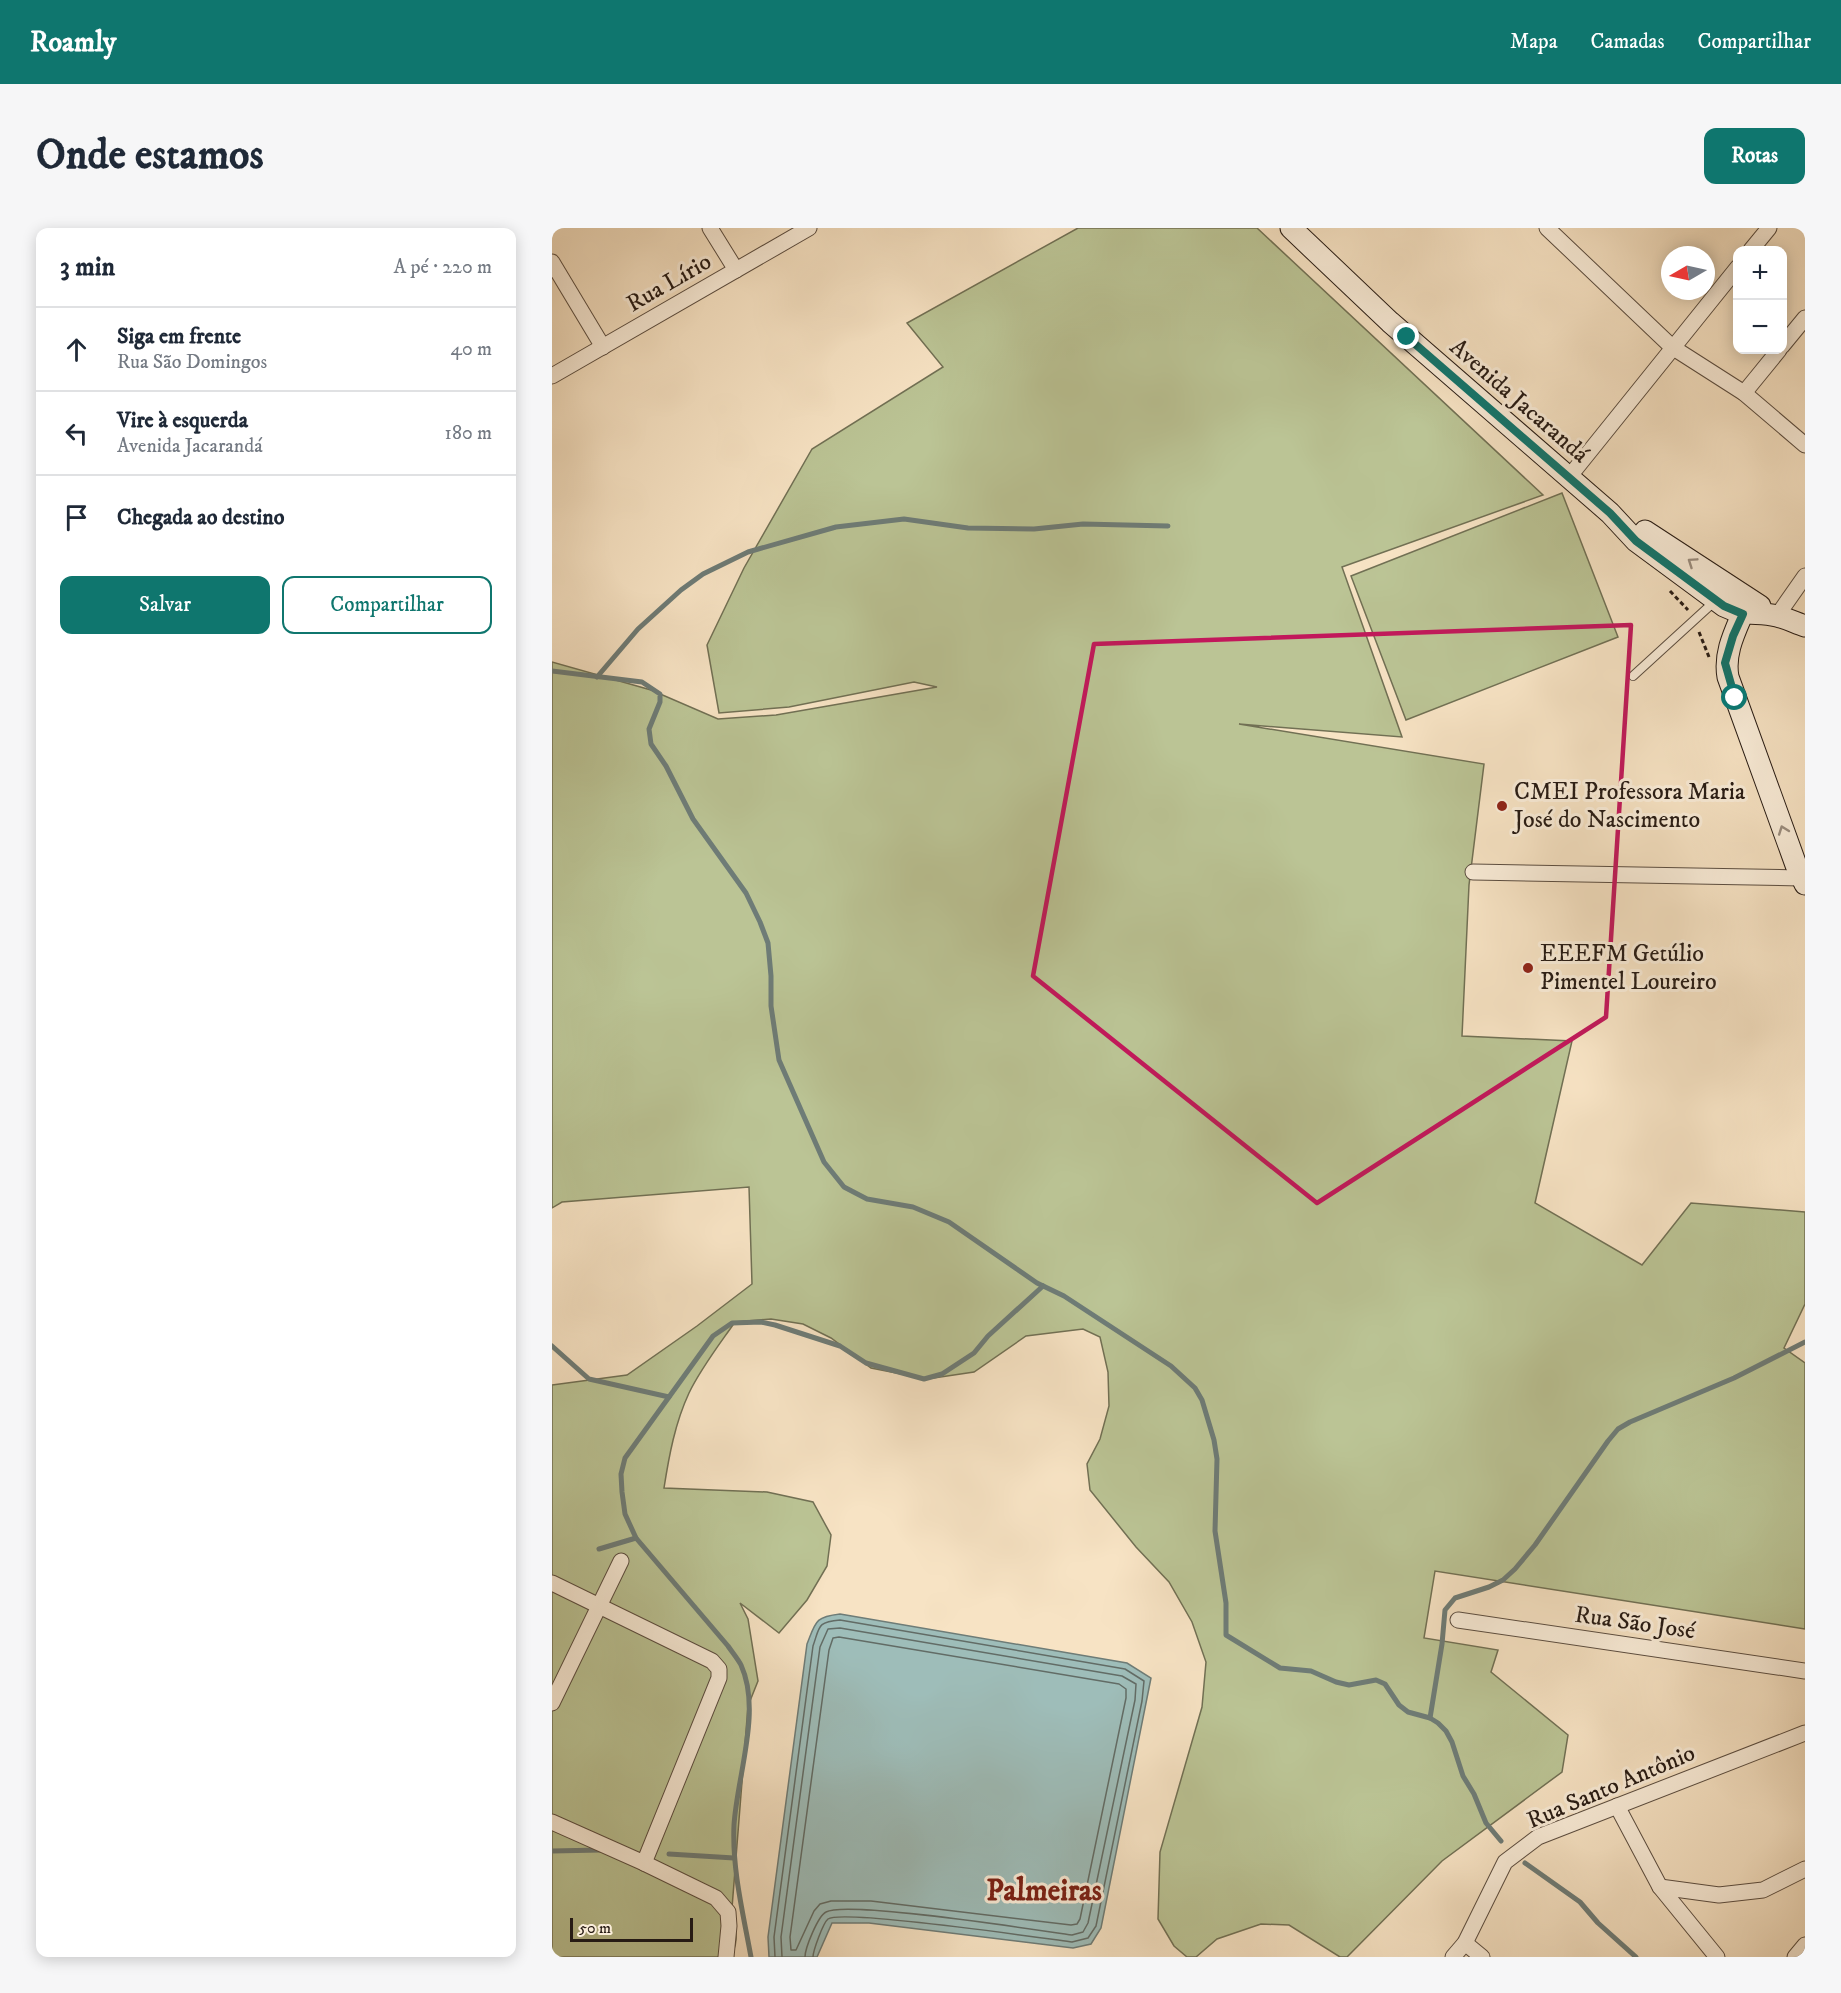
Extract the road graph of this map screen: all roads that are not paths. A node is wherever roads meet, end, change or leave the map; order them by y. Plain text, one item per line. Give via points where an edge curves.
1 (710, 228) edge
2 (809, 228) edge
3 (1291, 228) edge
4 (1547, 228) edge
5 (1769, 228) edge
6 (1754, 246) edge
7 (552, 262) edge
8 (736, 270) junction
9 (1733, 272) edge
10 (1805, 318) edge
11 (1787, 340) edge
12 (603, 347) junction
13 (1672, 347) junction
14 (1776, 354) edge
15 (552, 376) edge
16 (1744, 393) junction
17 (1805, 445) edge
18 (1569, 477) junction
19 (1805, 576) edge
20 (1722, 593) junction
21 (1746, 607) junction
22 (1777, 616) junction
23 (1805, 626) edge
24 (1633, 676) dead end
25 (1473, 872) dead end
26 (1803, 881) edge
27 (621, 1560) dead end
28 (552, 1584) edge
29 (599, 1606) junction
30 (1458, 1620) dead end
31 (1805, 1671) edge
32 (552, 1703) edge
33 (1805, 1733) edge
34 (1617, 1806) junction
35 (552, 1822) edge
36 (644, 1863) junction
37 (1805, 1869) edge
38 (1660, 1887) junction
39 (1465, 1943) junction
40 (1805, 1945) edge
41 (726, 1957) edge
42 (1453, 1957) edge
43 (1482, 1957) edge
44 (1717, 1957) edge
45 (1796, 1957) edge

1 - 8 street
2 - 8 street, Rua Lírio
3 - 18 main road, Avenida Jacarandá via 1390,322
4 - 13 street
5 - 6 street
7 - 12 street
8 - 12 street, Rua Lírio
9 - 13 street
10 - 11 street
12 - 15 street, Rua Lírio
13 - 16 street
13 - 18 street
14 - 16 street
16 - 17 street
18 - 20 main road, Avenida Jacarandá via 1636,541
19 - 22 street
20 - 21 main road, Avenida Jacarandá via 1724,606
20 - 24 lane
21 - 22 main road, Avenida Jacarandá
26 -> 21 main road via 1725,663
22 - 23 main road, Avenida Jacarandá
25 - 26 street
27 - 29 street
28 - 29 street
29 - 32 street
29 - 36 street via 712,1661 719,1669 719,1678
30 - 31 street, Rua São José
33 - 34 street, Rua Santo Antônio
34 - 38 street
34 - 39 street, Rua Santo Antônio via 1538,1837 1505,1862
35 - 36 street
36 - 41 street via 716,1898 728,1911
37 - 38 street via 1763,1890 1719,1895
38 - 44 street
39 - 42 street, Rua Santo Antônio
39 - 43 street
40 - 45 street

